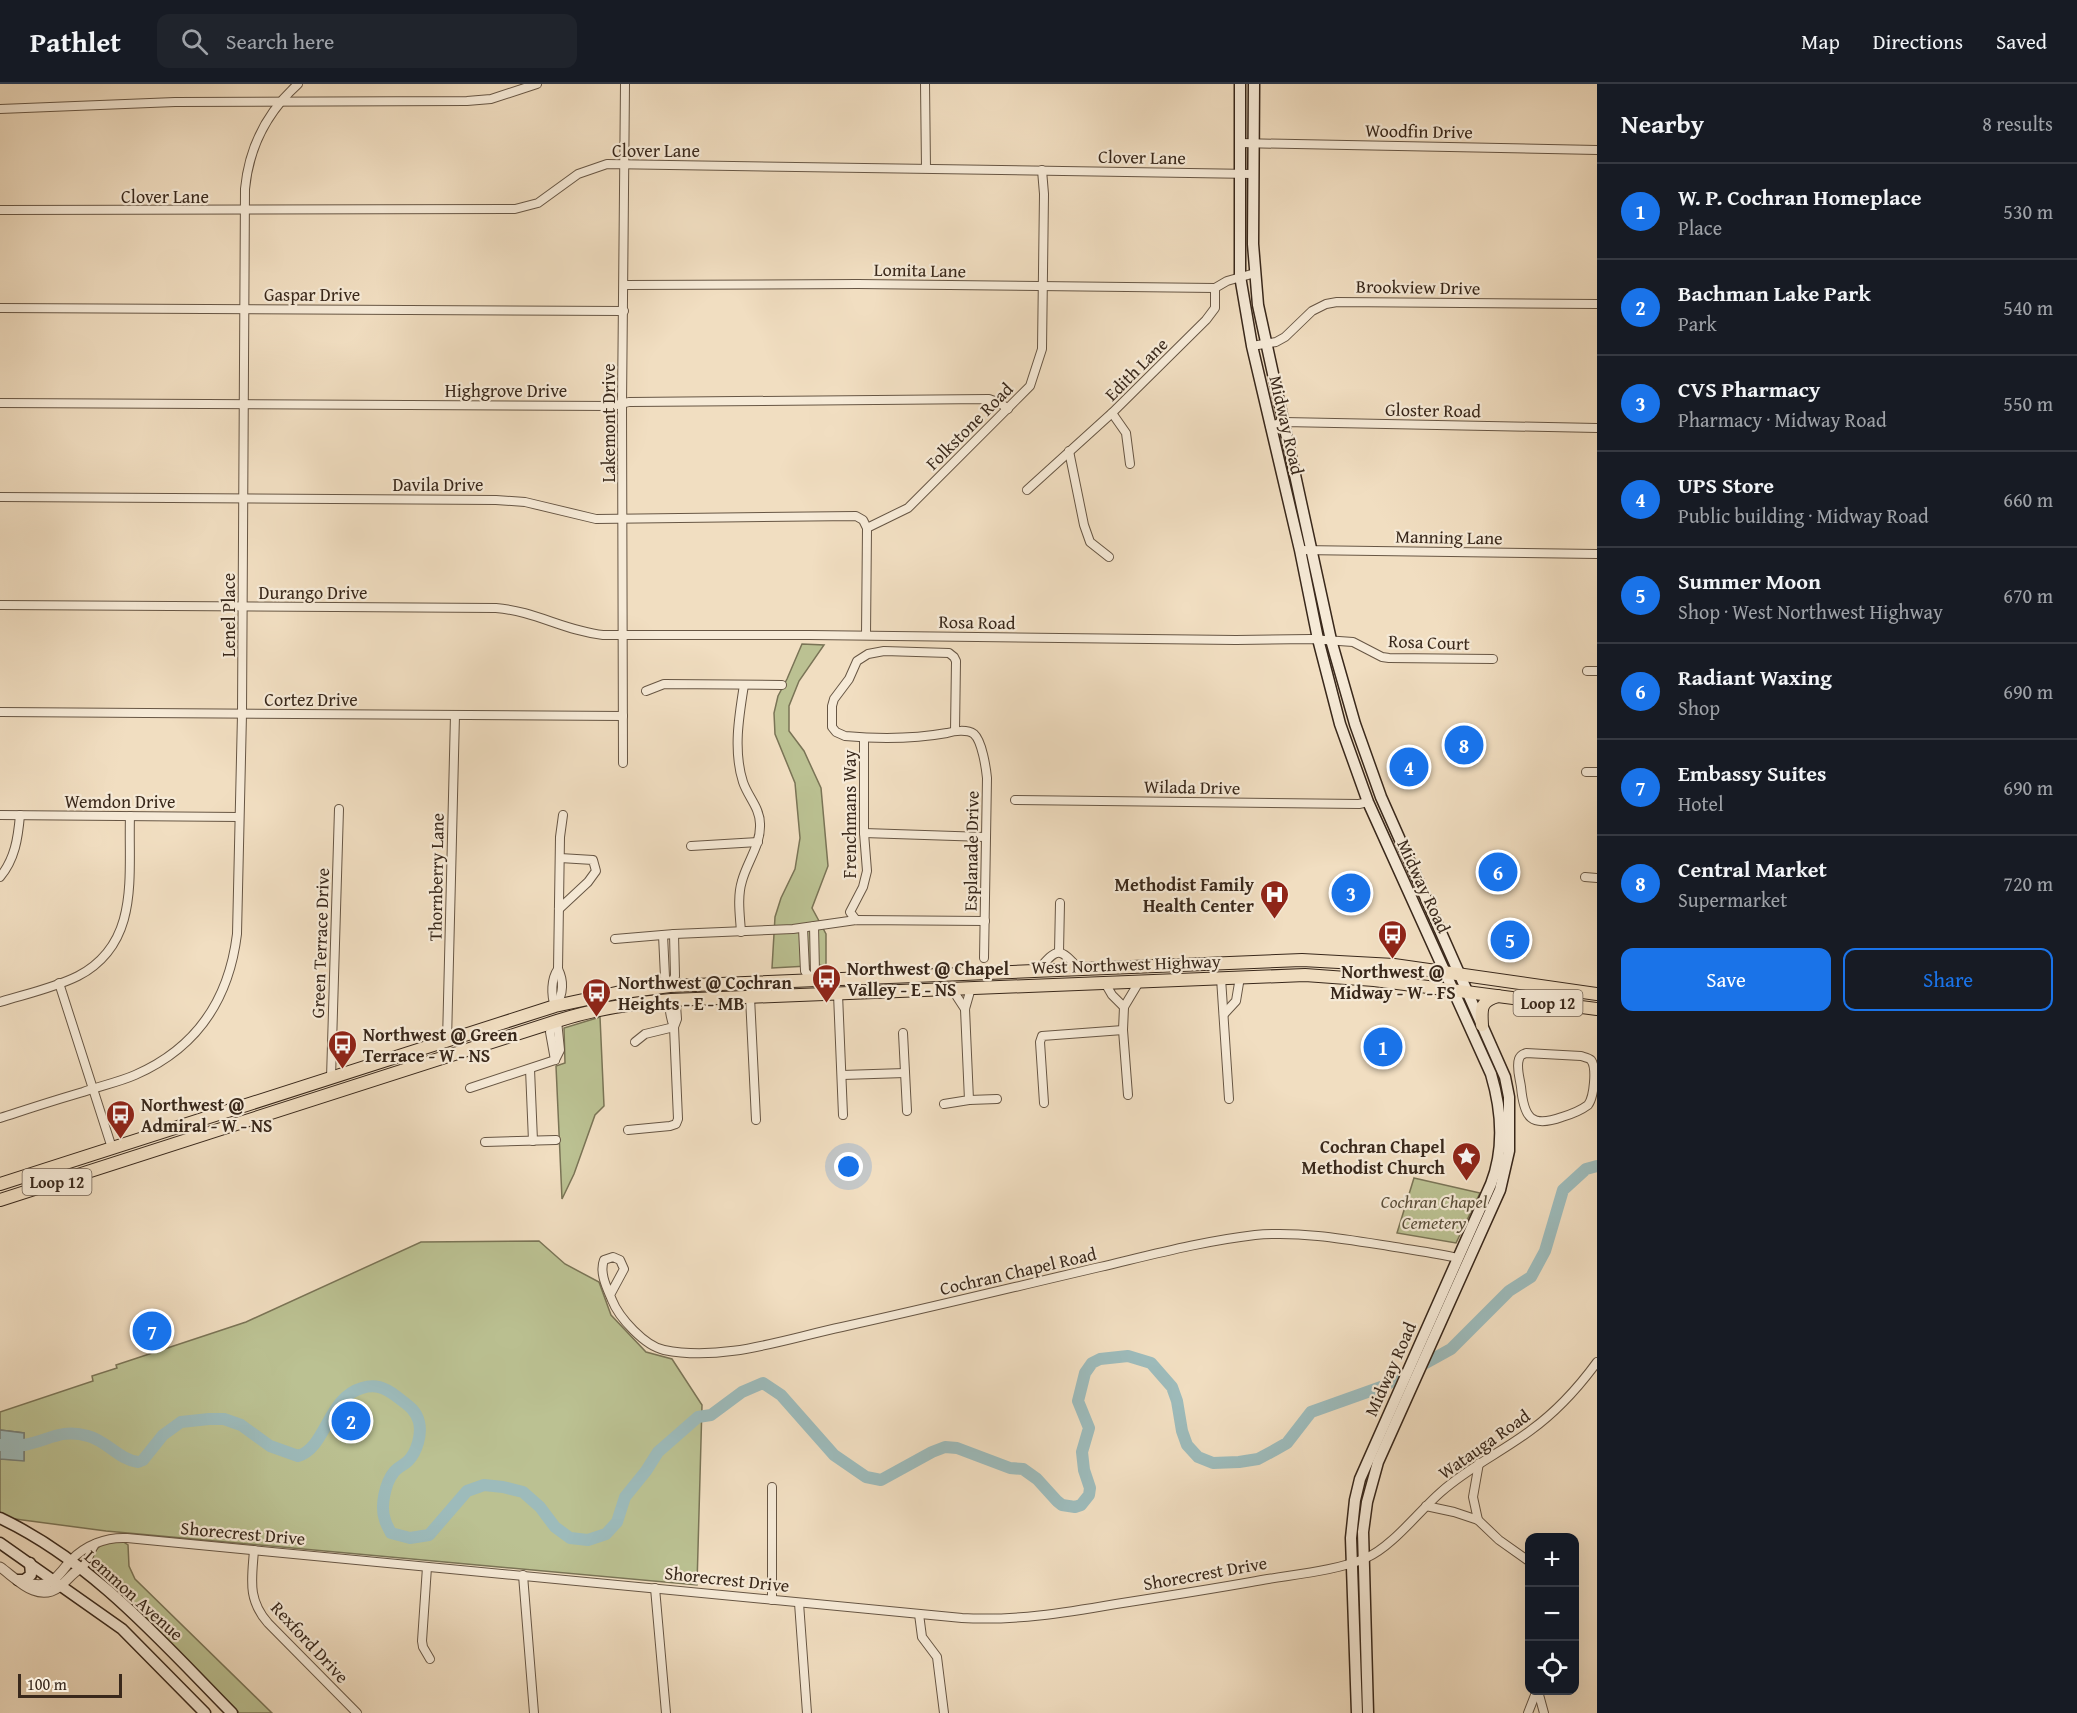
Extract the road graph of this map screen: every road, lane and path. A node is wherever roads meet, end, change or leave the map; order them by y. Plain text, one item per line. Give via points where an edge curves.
1 (298, 84) edge
2 (537, 84) edge
3 (625, 84) edge
4 (925, 84) edge
5 (1240, 84) edge
6 (1254, 84) edge
7 (281, 101) junction
8 (0, 109) edge
9 (1240, 142) junction
10 (1252, 143) junction
11 (1597, 150) edge
12 (625, 164) junction
13 (926, 168) junction
14 (1042, 170) junction
15 (1240, 174) junction
16 (1252, 174) junction
17 (0, 210) edge
18 (245, 211) junction
19 (1255, 273) junction
20 (1240, 276) junction
21 (624, 285) junction
22 (1042, 287) junction
23 (1215, 288) junction
24 (1597, 304) edge
25 (0, 308) edge
26 (244, 309) junction
27 (624, 311) junction
28 (1268, 343) junction
29 (1252, 346) junction
30 (0, 403) edge
31 (244, 404) junction
32 (622, 404) junction
33 (1008, 409) junction
34 (1112, 413) junction
35 (1284, 422) junction
36 (1270, 426) junction
37 (1597, 428) edge
38 (1069, 452) junction
39 (1130, 464) dead end
40 (1027, 490) dead end
41 (0, 497) edge
42 (244, 499) junction
43 (622, 519) junction
44 (867, 528) junction
45 (1300, 550) junction
46 (1313, 550) junction
47 (1597, 555) edge
48 (1109, 557) dead end
49 (0, 605) edge
50 (243, 606) junction
51 (622, 635) junction
52 (866, 635) junction
53 (1317, 639) junction
54 (1332, 640) junction
55 (1493, 659) dead end
56 (1587, 671) dead end
57 (1597, 671) edge
58 (744, 685) junction
59 (782, 685) dead end
60 (646, 691) dead end
61 (0, 712) edge
62 (242, 714) junction
63 (455, 715) junction
64 (623, 716) junction
65 (955, 731) junction
66 (864, 738) junction
67 (622, 763) dead end
68 (1586, 772) dead end
69 (1597, 772) edge
70 (1381, 797) junction
71 (1015, 800) dead end
72 (1368, 802) junction
73 (339, 809) dead end
74 (0, 815) edge
75 (20, 815) junction
76 (563, 815) dead end
77 (130, 816) junction
78 (239, 817) junction
79 (864, 832) junction
80 (985, 837) junction
81 (758, 842) junction
82 (691, 846) dead end
83 (560, 858) junction
84 (1413, 869) junction
85 (1400, 875) junction
86 (0, 877) edge
87 (1585, 877) dead end
88 (1597, 878) edge
89 (1060, 903) dead end
90 (559, 909) junction
91 (856, 921) junction
92 (985, 921) junction
93 (814, 926) junction
94 (803, 927) junction
95 (741, 932) junction
96 (674, 934) junction
97 (663, 935) junction
98 (615, 939) dead end
99 (1059, 952) junction
100 (984, 958) dead end
101 (1302, 960) junction
102 (1222, 964) junction
103 (1080, 970) junction
104 (1037, 971) junction
105 (1446, 973) junction
106 (1460, 975) junction
107 (1240, 977) junction
108 (1257, 977) junction
109 (1221, 978) junction
110 (811, 980) junction
111 (1139, 982) junction
112 (59, 983) junction
113 (1105, 983) junction
114 (670, 986) junction
115 (971, 988) junction
116 (952, 989) junction
117 (1453, 990) junction
118 (1466, 991) junction
119 (838, 994) junction
120 (1597, 994) edge
121 (811, 995) junction
122 (1499, 996) junction
123 (750, 997) junction
124 (671, 1000) junction
125 (0, 1002) edge
126 (555, 1006) junction
127 (1124, 1007) junction
128 (965, 1009) junction
129 (1597, 1009) edge
130 (1224, 1014) junction
131 (557, 1021) junction
132 (1482, 1024) junction
133 (674, 1027) junction
134 (1123, 1030) junction
135 (903, 1033) dead end
136 (447, 1041) junction
137 (635, 1042) dead end
138 (452, 1055) junction
139 (530, 1069) junction
140 (906, 1073) junction
141 (842, 1075) junction
142 (332, 1078) junction
143 (93, 1088) junction
144 (470, 1088) dead end
145 (1521, 1090) junction
146 (334, 1093) junction
147 (1128, 1095) dead end
148 (997, 1098) dead end
149 (1503, 1098) junction
150 (1228, 1099) dead end
151 (969, 1100) junction
152 (1522, 1102) junction
153 (1044, 1103) dead end
154 (944, 1104) dead end
155 (907, 1111) dead end
156 (843, 1115) dead end
157 (0, 1118) edge
158 (756, 1120) dead end
159 (190, 1123) junction
160 (628, 1130) dead end
161 (151, 1135) junction
162 (194, 1138) junction
163 (556, 1140) dead end
164 (533, 1141) junction
165 (485, 1142) dead end
166 (112, 1148) junction
167 (114, 1164) junction
168 (0, 1184) edge
169 (0, 1200) edge
170 (1463, 1260) junction
171 (610, 1295) junction
172 (1597, 1362) edge
173 (1479, 1463) junction
174 (772, 1487) dead end
175 (1426, 1506) junction
176 (0, 1518) edge
177 (1478, 1520) junction
178 (0, 1543) edge
179 (96, 1543) junction
180 (254, 1550) junction
181 (1525, 1558) edge
182 (1363, 1559) junction
183 (71, 1560) junction
184 (30, 1563) junction
185 (1352, 1563) junction
186 (0, 1567) edge
187 (427, 1567) junction
188 (81, 1568) junction
189 (523, 1575) junction
190 (18, 1580) junction
191 (58, 1582) junction
192 (655, 1588) junction
193 (772, 1600) junction
194 (799, 1603) junction
195 (919, 1614) junction
196 (430, 1659) dead end
197 (1536, 1695) edge
198 (1539, 1695) edge
199 (205, 1713) edge
200 (232, 1713) edge
201 (357, 1713) edge
202 (534, 1713) edge
203 (666, 1713) edge
204 (807, 1713) edge
205 (944, 1713) edge
206 (1357, 1713) edge
207 (1368, 1713) edge
208 (1528, 1713) edge
209 (1544, 1713) edge

1 - 7 street, Lenel Place
2 - 7 street via 491,99 467,101
3 - 12 street, Lakemont Drive
4 - 13 street
5 - 9 main road, Midway Road
6 - 10 main road, Midway Road
7 - 8 street
7 - 18 street, Lenel Place via 252,154
9 - 10 street, Woodfin Drive
9 - 15 main road, Midway Road
10 - 11 street, Woodfin Drive
10 - 16 main road, Midway Road
12 - 13 street, Clover Lane
12 - 18 street, Clover Lane via 591,168 538,204 515,209
12 - 21 street, Lakemont Drive
13 - 14 street, Clover Lane
14 - 15 street, Clover Lane
14 - 22 street, Folkstone Road
15 - 16 street, Clover Lane
15 - 20 main road, Midway Road
16 - 19 main road, Midway Road
17 - 18 street, Clover Lane
18 - 26 street, Lenel Place
19 - 20 street
19 - 28 main road, Midway Road
20 - 23 street
20 - 29 main road, Midway Road
21 - 22 street, Lomita Lane
21 - 27 street, Lakemont Drive
22 - 23 street, Lomita Lane
22 - 33 street, Folkstone Road via 1042,350 1036,372 1030,386
23 - 34 street, Edith Lane via 1215,308 1206,320
24 - 28 street, Brookview Drive via 1337,302 1312,311 1285,337
25 - 26 street, Gaspar Drive
26 - 27 street, Gaspar Drive
26 - 31 street, Lenel Place
27 - 32 street, Lakemont Drive
28 - 29 street, Brookview Drive
28 - 35 main road, Midway Road
29 - 36 main road, Midway Road
30 - 31 street, Highgrove Drive
31 - 32 street, Highgrove Drive
31 - 42 street, Lenel Place
32 - 33 street, Highgrove Drive via 989,399
32 - 43 street, Lakemont Drive
33 - 44 street, Folkstone Road via 908,508
34 - 38 street, Edith Lane
34 - 39 street via 1126,433
35 - 36 street, Gloster Road
35 - 37 street, Gloster Road
35 - 46 main road, Midway Road
36 - 45 main road, Midway Road
38 - 40 street, Edith Lane
38 - 48 street via 1090,542
41 - 42 street, Davila Drive
42 - 43 street, Davila Drive via 496,500 525,502 596,519
42 - 50 street, Lenel Place
43 - 44 street, Davila Drive via 856,516
43 - 51 street, Lakemont Drive
44 - 52 street
45 - 46 street, Manning Lane
45 - 53 main road, Midway Road
46 - 47 street, Manning Lane
46 - 54 main road, Midway Road
49 - 50 street, Durango Drive
50 - 51 street, Durango Drive via 505,609 527,612 586,632
50 - 62 street, Lenel Place
51 - 52 street, Rosa Road
51 - 64 street, Lakemont Drive
52 - 53 street, Rosa Road
53 - 54 street, Rosa Road
53 - 72 main road, Midway Road
54 - 55 street, Rosa Court via 1353,642 1389,658
54 - 70 main road, Midway Road via 1355,724
56 - 57 street
58 - 59 street
58 - 60 street via 664,684
58 - 81 street via 739,758 744,785 760,821
61 - 62 street, Cortez Drive
62 - 63 street, Cortez Drive
62 - 78 street, Lenel Place
63 - 64 street, Cortez Drive
63 - 136 street, Thornberry Lane
64 - 67 street, Lakemont Drive
65 - 66 street via 920,738
65 - 66 street via 954,657 937,651 884,651 857,661 832,706 832,726 836,732
65 - 80 street, Esplanade Drive via 974,734 986,769
66 - 79 street, Frenchmans Way
68 - 69 street
70 - 72 main road
70 - 84 main road, Midway Road
71 - 72 street, Wilada Drive
72 - 85 main road, Midway Road
73 - 142 street, Green Terrace Drive
74 - 75 street, Wemdon Drive
75 - 77 street, Wemdon Drive
75 - 86 street via 13,856
76 - 83 street
77 - 78 street, Wemdon Drive
77 - 112 street via 128,905 123,928 98,962
78 - 143 street, Lenel Place via 237,934 228,977 214,1009 191,1037 157,1064
79 - 80 street
79 - 91 street, Frenchmans Way via 867,871 850,912
80 - 92 street, Esplanade Drive
81 - 82 street
81 - 95 street via 742,882
83 - 90 street
83 - 90 street via 593,860 596,871
84 - 85 main road
84 - 106 main road, Midway Road
85 - 105 main road, Midway Road
87 - 88 street
89 - 99 street
90 - 126 street via 561,997
91 - 92 street
91 - 93 street
92 - 100 street, Esplanade Drive
93 - 94 street
93 - 110 street via 815,972
94 - 95 street
94 - 110 street via 805,972
95 - 96 street
96 - 97 street
96 - 114 street via 675,976
97 - 98 street
97 - 114 street via 665,977
99 - 103 street via 1065,953
99 - 104 street
101 - 102 main road, West Northwest Highway / Loop 12
101 - 105 main road, West Northwest Highway / Loop 12
101 - 108 main road via 1299,967 1269,971
102 - 103 main road, West Northwest Highway / Loop 12
102 - 109 main road
103 - 104 main road, West Northwest Highway / Loop 12
104 - 110 main road, West Northwest Highway / Loop 12
105 - 106 main road, West Northwest Highway / Loop 12
105 - 117 main road, Midway Road
106 - 118 main road, Midway Road
106 - 120 main road, West Northwest Highway / Loop 12
107 - 108 main road, West Northwest Highway / Loop 12
107 - 109 main road, West Northwest Highway / Loop 12
107 - 130 street via 1236,1001
108 - 117 main road, West Northwest Highway / Loop 12 via 1339,976
109 - 111 main road, West Northwest Highway / Loop 12
109 - 130 street
110 - 114 main road, West Northwest Highway / Loop 12
110 - 121 main road
111 - 113 main road, West Northwest Highway / Loop 12
111 - 127 street
112 - 125 street
112 - 143 street
113 - 115 main road, West Northwest Highway / Loop 12
113 - 127 street
114 - 124 main road
114 - 126 main road, West Northwest Highway / Loop 12
115 - 116 main road, West Northwest Highway / Loop 12
115 - 128 street
116 - 119 main road, West Northwest Highway / Loop 12
116 - 128 street
117 - 118 main road, West Northwest Highway / Loop 12
117 - 149 main road, Midway Road
118 - 122 main road, West Northwest Highway / Loop 12
118 - 132 main road, Midway Road
119 - 121 main road, West Northwest Highway / Loop 12
119 - 141 street
121 - 123 main road, West Northwest Highway / Loop 12
122 - 129 main road, West Northwest Highway / Loop 12
122 - 132 main road via 1483,1005
123 - 124 main road, West Northwest Highway / Loop 12
123 - 158 street
124 - 131 main road, West Northwest Highway / Loop 12 via 618,1006
124 - 133 street
126 - 131 main road
126 - 136 main road, West Northwest Highway / Loop 12
127 - 134 street
128 - 151 street
130 - 150 street
131 - 138 main road, West Northwest Highway / Loop 12
131 - 139 street via 555,1060
132 - 149 main road, Midway Road via 1505,1077
133 - 137 street via 645,1034
133 - 160 street via 676,1124
134 - 147 street
134 - 153 street via 1042,1036
135 - 140 street
136 - 138 main road
136 - 142 main road, West Northwest Highway / Loop 12
138 - 146 main road, West Northwest Highway / Loop 12
139 - 144 street
139 - 164 street
140 - 141 street
140 - 155 street
141 - 156 street
142 - 146 main road
142 - 159 main road, West Northwest Highway / Loop 12
143 - 157 street, Lenel Place
143 - 166 street
145 - 149 street
145 - 152 street
145 - 152 street via 1519,1060 1526,1053 1581,1056 1594,1066 1592,1100 1583,1109 1536,1122 1527,1115
146 - 162 main road, West Northwest Highway / Loop 12
148 - 151 street
149 - 152 street
149 - 170 main road, Midway Road via 1498,1164
151 - 154 street
159 - 161 main road, West Northwest Highway / Loop 12
159 - 162 main road
161 - 166 main road, West Northwest Highway / Loop 12
161 - 167 main road via 148,1143 120,1155
162 - 167 main road, West Northwest Highway / Loop 12
163 - 164 street
164 - 165 street
166 - 168 main road, West Northwest Highway / Loop 12
167 - 169 main road, West Northwest Highway / Loop 12
170 - 171 street, Cochran Chapel Road via 1337,1238 1257,1235 712,1353 666,1350 651,1345 617,1312
170 - 182 main road, Midway Road via 1440,1327 1378,1462 1364,1517
170 - 185 main road, Midway Road via 1424,1333 1360,1479 1353,1515
171 - 171 street, Cochran Chapel Road via 624,1269 620,1260 613,1257 604,1260 601,1270
172 - 173 street, Watauga Road via 1548,1417
173 - 175 street, Watauga Road
173 - 177 street via 1473,1497
174 - 193 street
175 - 177 street
175 - 182 street, Watauga Road via 1385,1546
176 - 183 main road, Lemmon Avenue
177 - 181 street
178 - 184 main road, Lemmon Avenue
179 - 180 street, Shorecrest Drive via 118,1538
179 - 183 street, Shorecrest Drive
179 - 188 street via 87,1564
180 - 187 street, Shorecrest Drive
180 - 201 street, Rexford Drive via 252,1592 257,1609
182 - 185 street, Watauga Road
182 - 207 main road, Midway Road
183 - 188 main road, Lemmon Avenue
183 - 191 street, Shorecrest Drive
184 - 190 main road via 31,1575
184 - 191 main road, Lemmon Avenue
185 - 195 street, Shorecrest Drive via 1027,1618 996,1620
185 - 206 main road, Midway Road
186 - 190 street
187 - 189 street, Shorecrest Drive
187 - 196 street via 422,1641
188 - 191 street
188 - 200 main road, Lemmon Avenue via 125,1605
189 - 192 street, Shorecrest Drive
189 - 202 street
190 - 191 street via 40,1592 49,1592
191 - 199 main road, Lemmon Avenue via 122,1629
192 - 193 street, Shorecrest Drive
192 - 203 street
193 - 194 street, Shorecrest Drive
194 - 195 street, Shorecrest Drive
194 - 204 street
195 - 205 street via 922,1637 937,1657
197 - 208 street
198 - 209 street

